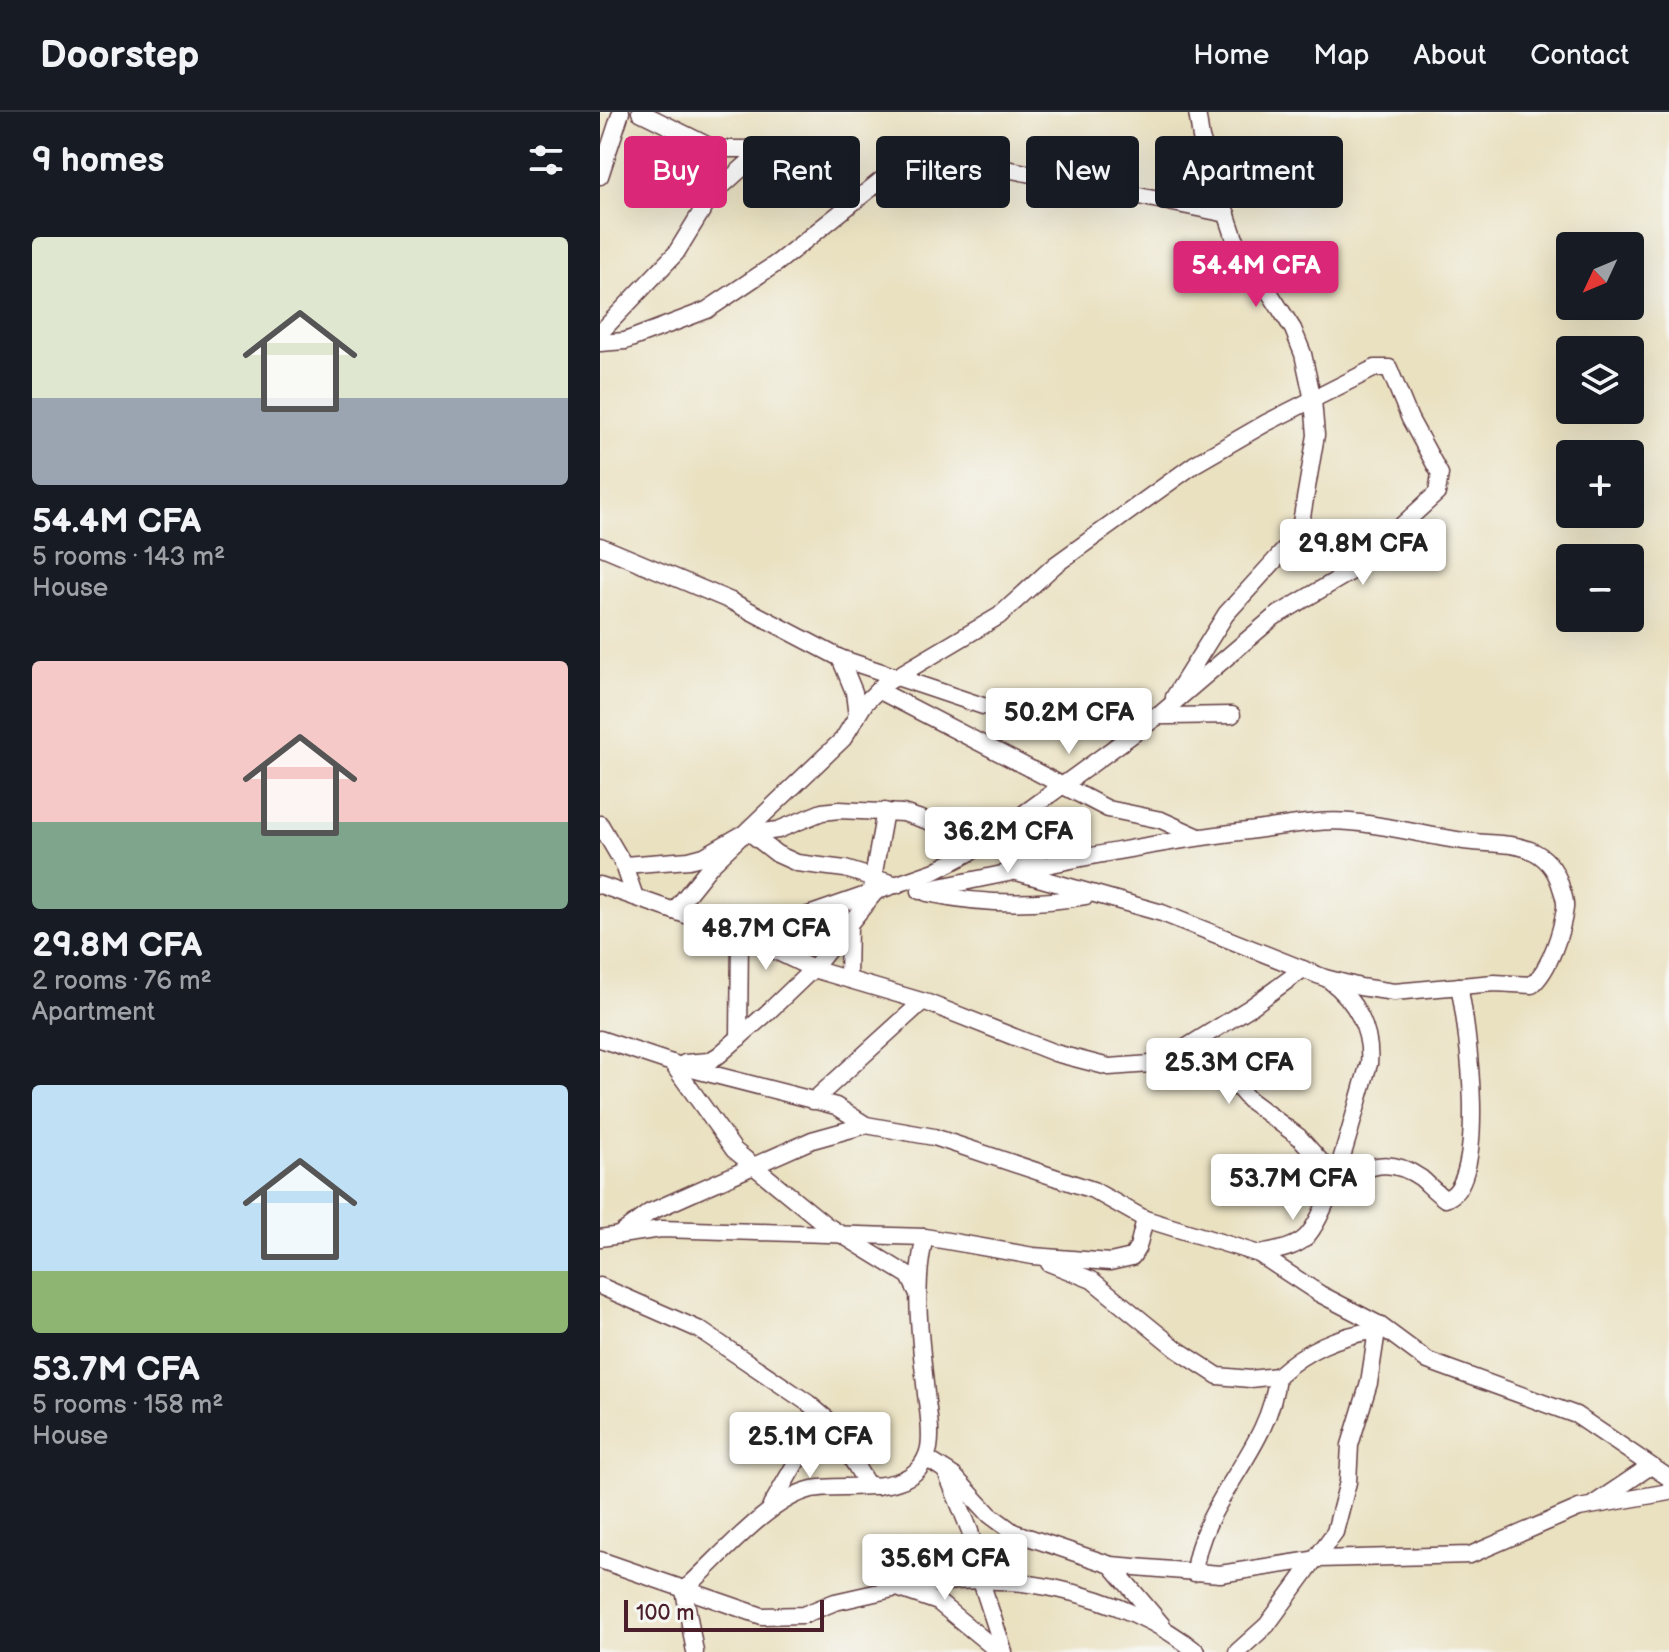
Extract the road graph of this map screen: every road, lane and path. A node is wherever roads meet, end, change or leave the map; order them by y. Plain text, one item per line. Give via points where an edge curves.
1 (621, 112) edge
2 (640, 112) edge
3 (1197, 112) edge
4 (600, 176) edge
5 (1227, 214) junction
6 (600, 333) edge
7 (600, 343) edge
8 (1313, 400) junction
9 (600, 546) edge
10 (840, 658) junction
11 (895, 678) junction
12 (878, 690) junction
13 (1164, 711) junction
14 (1232, 715) dead end
15 (857, 717) junction
16 (1062, 785) junction
17 (885, 811) junction
18 (1167, 823) junction
19 (600, 824) edge
20 (746, 834) junction
21 (1200, 837) junction
22 (986, 840) junction
23 (1135, 847) junction
24 (624, 865) junction
25 (1045, 866) junction
26 (1017, 872) junction
27 (600, 885) edge
28 (896, 885) junction
29 (873, 888) junction
30 (920, 891) junction
31 (1089, 895) junction
32 (635, 897) junction
33 (848, 900) junction
34 (674, 911) junction
35 (849, 927) junction
36 (740, 934) junction
37 (813, 969) junction
38 (1303, 969) junction
39 (1325, 978) junction
40 (848, 979) junction
41 (1459, 986) junction
42 (922, 1002) junction
43 (739, 1038) junction
44 (600, 1039) edge
45 (672, 1063) junction
46 (1159, 1064) junction
47 (813, 1101) junction
48 (866, 1125) junction
49 (753, 1167) junction
50 (1333, 1185) junction
51 (1145, 1219) junction
52 (619, 1235) junction
53 (847, 1235) junction
54 (925, 1237) junction
55 (600, 1238) edge
56 (1259, 1254) junction
57 (1033, 1256) junction
58 (600, 1286) edge
59 (917, 1294) junction
60 (1377, 1327) junction
61 (1277, 1376) junction
62 (827, 1419) junction
63 (926, 1458) junction
64 (1649, 1467) junction
65 (946, 1470) junction
66 (1669, 1478) edge
67 (879, 1486) junction
68 (1669, 1492) edge
69 (1590, 1507) junction
70 (764, 1518) junction
71 (1318, 1559) junction
72 (600, 1560) edge
73 (1111, 1565) junction
74 (1194, 1573) junction
75 (981, 1581) junction
76 (684, 1590) junction
77 (907, 1590) junction
78 (1164, 1627) junction
79 (695, 1652) edge
80 (1001, 1652) edge
81 (1197, 1652) edge
82 (1237, 1652) edge

1 - 4 street
2 - 6 street via 715,149 760,152 711,196 676,253
3 - 5 street
5 - 7 street via 947,153 925,154 899,166 777,263 707,310 625,341
5 - 8 street via 1242,254 1293,329
8 - 11 street via 1195,464 1055,565 999,616
8 - 13 street via 1316,435 1299,534 1226,614
8 - 13 street via 1375,368 1389,368 1440,474 1437,493 1352,571 1274,617
9 - 10 street via 731,601
10 - 11 street
10 - 15 street via 854,692
11 - 12 street
11 - 13 street via 983,706 1047,718
12 - 15 street
12 - 16 street
13 - 14 street
13 - 16 street
15 - 20 street via 843,739
16 - 18 street via 1108,809
16 - 22 street
17 - 20 street via 829,810 778,830
17 - 22 street
17 - 29 street
18 - 21 street
18 - 23 street
19 - 24 street
20 - 24 street via 689,860
20 - 29 street via 797,863 834,867
20 - 34 street via 711,865
21 - 23 street
21 - 41 street via 1350,822 1502,842 1538,852 1557,875 1565,901 1558,934 1538,980 1532,985
22 - 25 street via 1029,864
22 - 28 street via 951,863
23 - 25 street
24 - 32 street
25 - 26 street
26 - 30 street
26 - 31 street
27 - 32 street
28 - 29 street
28 - 30 street
29 - 33 street
29 - 35 street
30 - 31 street via 1007,902
31 - 38 street via 1162,913
32 - 34 street
33 - 35 street
33 - 36 street
34 - 36 street
35 - 37 street
35 - 40 street
36 - 37 street
36 - 43 street
37 - 40 street
37 - 43 street
38 - 39 street
38 - 46 street
39 - 41 street via 1394,992
39 - 50 street via 1355,1008 1371,1045
40 - 42 street
41 - 50 street via 1469,1037 1471,1129 1459,1191 1445,1199 1408,1170 1389,1164 1370,1165
42 - 46 street via 1095,1065
42 - 47 street
43 - 45 street via 709,1061
44 - 45 street
45 - 47 street
45 - 49 street via 721,1135
46 - 50 street via 1179,1062 1226,1074 1249,1100 1308,1145
47 - 48 street via 836,1106
48 - 49 street via 812,1140
48 - 51 street via 934,1137 1066,1180 1117,1200
49 - 52 street via 635,1220
49 - 53 street via 826,1225
50 - 56 street via 1304,1240
51 - 56 street
51 - 57 street via 1138,1247 1124,1261
52 - 53 street via 661,1229
52 - 55 street
53 - 54 street
53 - 59 street via 909,1276
54 - 57 street
54 - 59 street
56 - 60 street
57 - 61 street via 1092,1280 1218,1376
58 - 62 street via 700,1330
59 - 63 street via 930,1434
60 - 61 street via 1327,1342
60 - 64 street via 1441,1367 1576,1415
60 - 71 street via 1369,1383 1350,1445 1343,1509
61 - 74 street via 1263,1427 1196,1548
62 - 67 street via 867,1484
62 - 70 street
63 - 65 street
63 - 67 street via 899,1481
64 - 66 street
64 - 69 street
65 - 73 street via 1013,1532
65 - 75 street via 970,1531
67 - 70 street via 815,1488 782,1501
68 - 69 street
69 - 71 street via 1470,1555
70 - 76 street
71 - 74 street
71 - 82 street via 1267,1625
72 - 76 street
73 - 74 street
73 - 78 street
75 - 77 street
75 - 78 street via 1044,1584
75 - 80 street
76 - 77 street via 751,1614 790,1618 887,1589
76 - 79 street
77 - 80 street via 938,1602
78 - 81 street

